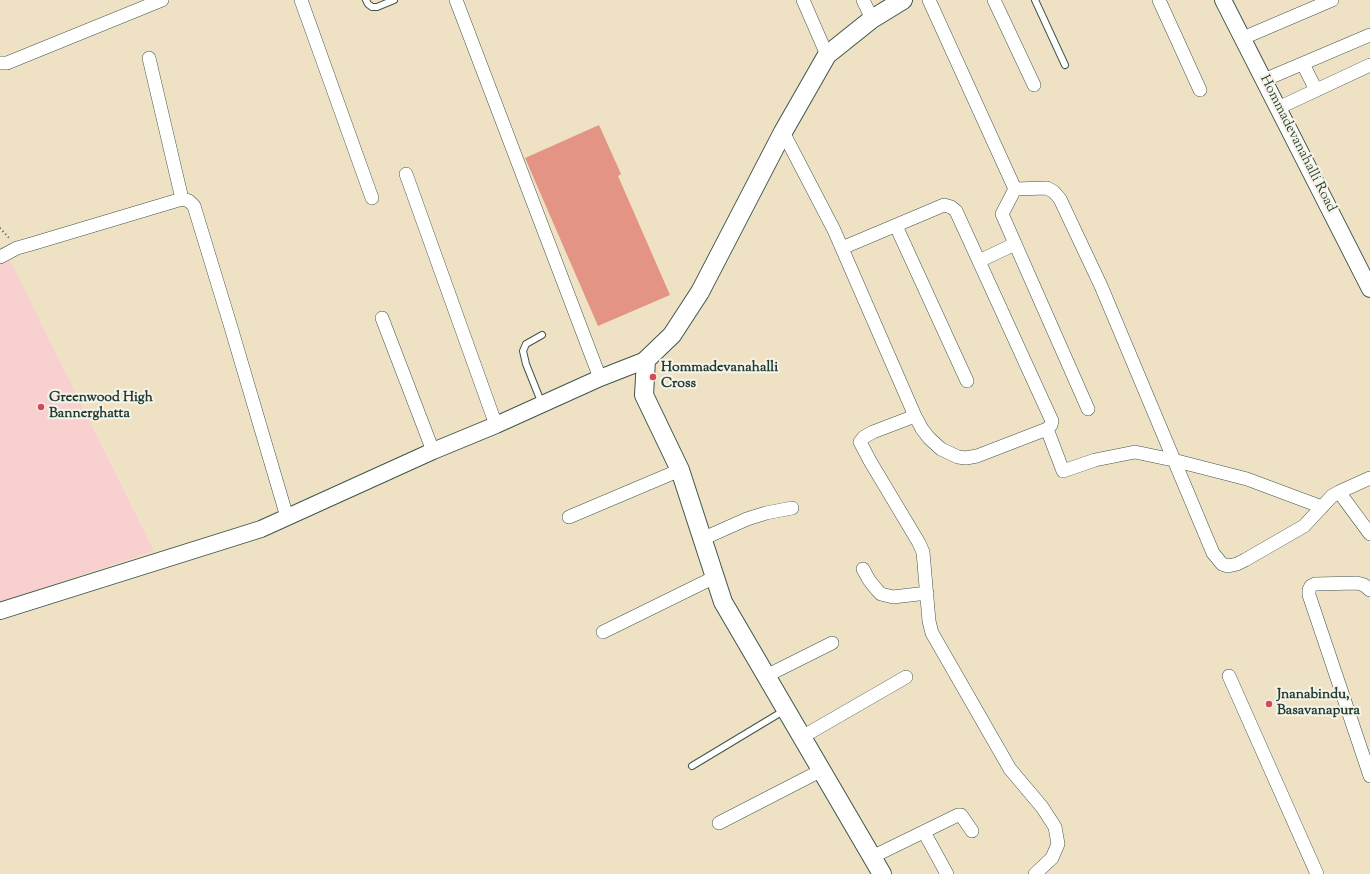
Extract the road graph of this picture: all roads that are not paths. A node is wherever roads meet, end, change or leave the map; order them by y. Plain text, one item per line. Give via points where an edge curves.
1 (162, 0) edge
2 (301, 0) edge
3 (366, 0) edge
4 (394, 0) edge
5 (456, 0) edge
6 (803, 0) edge
7 (863, 0) edge
8 (903, 0) edge
9 (929, 0) edge
10 (994, 0) edge
11 (1035, 0) edge
12 (1159, 0) edge
13 (1223, 0) edge
14 (1332, 0) edge
15 (872, 19) junction
16 (1370, 35) edge
17 (1242, 38) junction
18 (827, 55) junction
19 (149, 58) dead end
20 (2, 60) edge
21 (1302, 64) junction
22 (1065, 65) dead end
23 (1370, 65) edge
24 (1264, 80) junction
25 (1034, 85) dead end
26 (1200, 90) dead end
27 (1316, 90) junction
28 (1278, 108) junction
29 (783, 132) junction
30 (406, 174) dead end
31 (1015, 189) junction
32 (372, 198) dead end
33 (182, 199) junction
34 (896, 226) junction
35 (1015, 244) junction
36 (842, 248) junction
37 (0, 258) edge
38 (979, 261) junction
39 (1370, 289) edge
40 (382, 318) dead end
41 (542, 335) dead end
42 (646, 360) junction
43 (600, 378) junction
44 (967, 381) dead end
45 (542, 404) junction
46 (1088, 409) dead end
47 (915, 416) junction
48 (496, 425) junction
49 (1047, 429) junction
50 (433, 451) junction
51 (1173, 460) junction
52 (680, 470) junction
53 (1370, 478) edge
54 (1339, 492) junction
55 (1322, 507) junction
56 (792, 508) dead end
57 (287, 517) junction
58 (569, 517) dead end
59 (1370, 534) edge
60 (702, 539) junction
61 (863, 569) dead end
62 (715, 577) junction
63 (1370, 590) edge
64 (926, 593) junction
65 (0, 611) edge
66 (603, 632) dead end
67 (832, 643) dead end
68 (766, 676) junction
69 (1229, 676) dead end
70 (906, 677) dead end
71 (786, 710) junction
72 (802, 737) junction
73 (692, 766) dead end
74 (822, 770) junction
75 (1370, 776) edge
76 (719, 823) dead end
77 (972, 830) dead end
78 (924, 832) junction
79 (872, 857) junction
80 (882, 874) edge
81 (947, 874) edge
82 (1035, 874) edge
83 (1317, 874) edge

1 - 20 street
2 - 32 street
3 - 4 lane via 372,7
5 - 43 street
6 - 18 street
7 - 15 street
8 - 15 main road
9 - 31 street
10 - 25 street
11 - 22 lane
12 - 26 street
13 - 17 street, Hommadevanahalli Road
14 - 17 street
15 - 18 main road
16 - 21 street
17 - 24 street, Hommadevanahalli Road
18 - 29 main road
19 - 33 street
21 - 24 street
21 - 27 street
23 - 27 street
24 - 28 street, Hommadevanahalli Road
27 - 28 street
28 - 39 street, Hommadevanahalli Road
29 - 36 street
29 - 42 main road via 700,292 672,335
30 - 48 street
31 - 35 street via 1002,214
31 - 51 street via 1047,188 1060,199 1101,286
33 - 37 street via 18,248
33 - 57 street via 194,206
34 - 36 street
34 - 38 street via 944,205 951,207 956,211
34 - 44 street
35 - 38 street
35 - 46 street
36 - 47 street
38 - 49 street via 1052,421
40 - 50 street
41 - 45 lane via 526,344 523,351
42 - 43 street
42 - 52 main road via 644,395
43 - 45 street
45 - 48 street
47 - 49 street via 935,444 962,458 977,456
47 - 64 street via 873,432 860,442 919,542 923,552
48 - 50 street
49 - 51 street via 1063,471 1095,460 1135,452
50 - 57 street
51 - 55 street via 1247,479
51 - 55 street via 1213,554 1222,564 1228,566 1245,560 1304,526
52 - 58 street
52 - 60 main road
53 - 54 street
54 - 55 street
54 - 59 street
56 - 60 street via 747,519
57 - 65 street via 261,529
60 - 62 main road
61 - 64 street via 881,594 893,597
62 - 66 street
62 - 68 main road via 723,602
63 - 75 street via 1357,583 1315,584 1309,590
64 - 82 street via 928,621 932,633 1010,769 1055,827 1058,844 1052,858
67 - 68 street
68 - 71 main road
69 - 83 street
70 - 72 street
71 - 72 main road
71 - 73 lane
72 - 74 main road
74 - 76 street
74 - 79 main road
77 - 78 street via 961,815 958,815
78 - 79 street
78 - 81 street
79 - 80 main road

